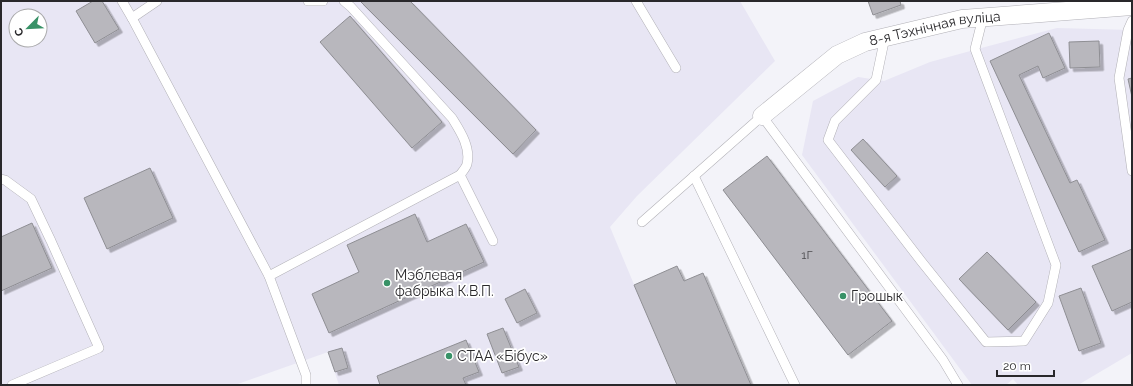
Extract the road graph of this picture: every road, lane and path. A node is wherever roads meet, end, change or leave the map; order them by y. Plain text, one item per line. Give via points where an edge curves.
1 (122, 1) edge
2 (156, 1) edge
3 (308, 1) edge
4 (323, 1) edge
5 (344, 1) edge
6 (636, 1) edge
7 (1132, 6) edge
8 (983, 17) junction
9 (132, 18) junction
10 (1132, 21) edge
11 (885, 37) junction
12 (676, 68) dead end
13 (762, 116) junction
14 (1132, 172) edge
15 (460, 175) junction
16 (694, 176) junction
17 (1, 179) edge
18 (642, 222) dead end
19 (493, 241) dead end
20 (269, 276) junction
21 (12, 385) edge
22 (306, 385) edge
23 (795, 385) edge
24 (958, 385) edge

1 - 9 lane
2 - 9 lane
3 - 4 lane
5 - 15 lane via 452,118 463,136 467,151 467,164
6 - 12 lane
7 - 8 street, 8-я Тэхнічная вуліца
8 - 11 street, 8-я Тэхнічная вуліца via 962,19
8 - 11 lane via 975,49 1056,265 1048,303 1024,341 986,342 828,140 835,121 876,80
9 - 20 lane
10 - 14 lane via 1119,78
11 - 13 street, 8-я Тэхнічная вуліца via 864,42 837,55
13 - 16 lane
13 - 24 lane
15 - 19 lane
15 - 20 lane
16 - 18 lane
16 - 23 lane
17 - 21 lane via 31,199 99,348
20 - 22 lane via 306,375

